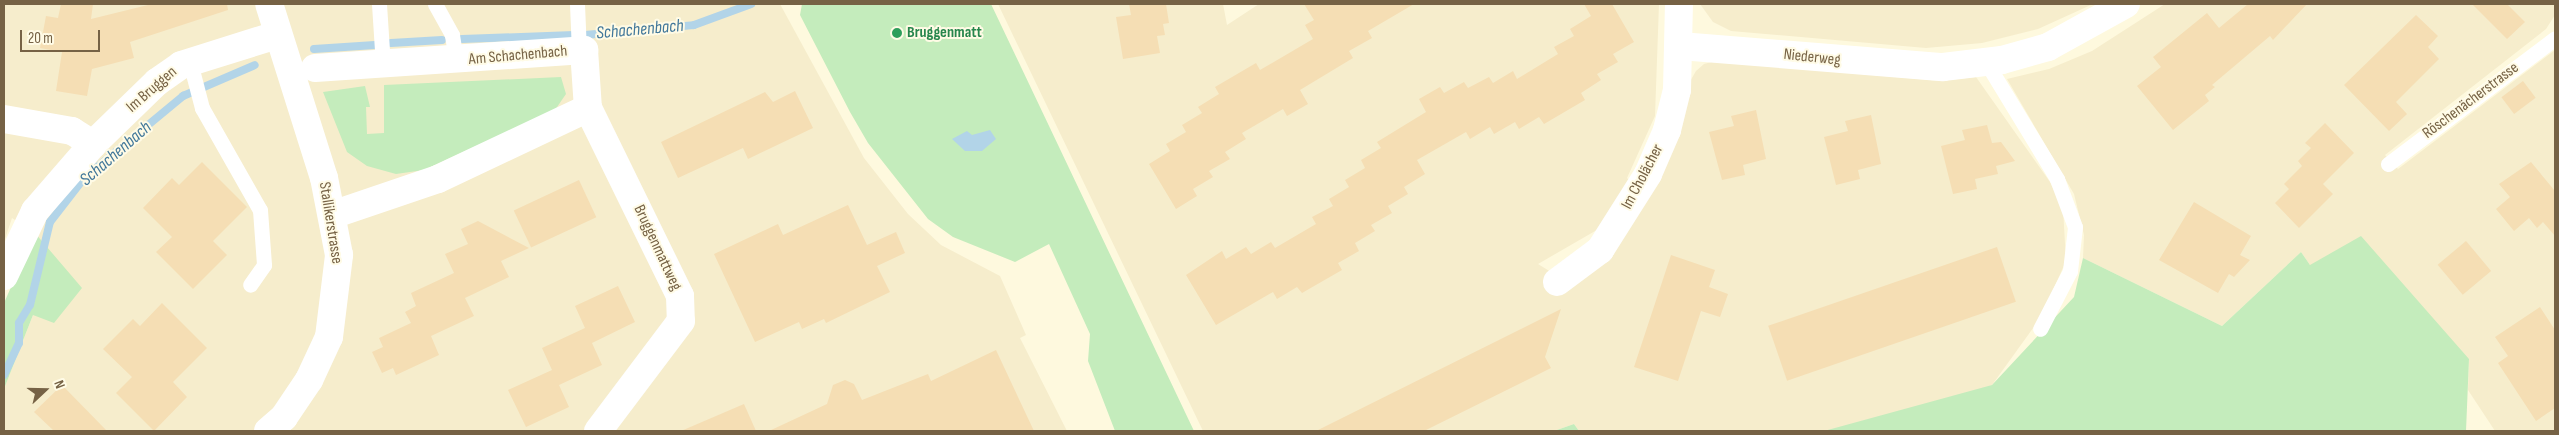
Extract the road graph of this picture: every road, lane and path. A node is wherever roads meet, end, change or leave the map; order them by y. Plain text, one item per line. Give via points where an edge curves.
1 (269, 4) edge
2 (379, 4) edge
3 (435, 4) edge
4 (577, 4) edge
5 (1679, 4) edge
6 (2126, 4) edge
7 (277, 35) junction
8 (2555, 38) edge
9 (1680, 46) junction
10 (582, 51) junction
11 (456, 61) junction
12 (1986, 62) junction
13 (383, 66) junction
14 (315, 68) dead end
15 (191, 69) junction
16 (588, 108) junction
17 (4, 119) edge
18 (93, 144) junction
19 (2388, 164) dead end
20 (332, 215) junction
21 (4, 276) edge
22 (1557, 282) dead end
23 (250, 285) dead end
24 (2040, 329) dead end
25 (268, 431) edge
26 (598, 431) edge

1 - 7 street, Stallikerstrasse
2 - 13 lane
3 - 11 lane, Am Schachenbach via 452,35
4 - 10 lane, Am Schachenbach
5 - 9 street
6 - 12 street, Niederweg via 2048,47
7 - 15 street, Im Bruggen
7 - 20 street, Stallikerstrasse
8 - 19 lane, Röschenächerstrasse
9 - 12 street, Niederweg via 1876,65 1943,67
9 - 22 street, Im Cholächer via 1677,90 1667,130 1648,174 1600,250
10 - 11 street, Am Schachenbach
10 - 16 street, Bruggenmattweg
11 - 13 street, Am Schachenbach
12 - 24 lane via 2057,179 2075,227 2070,271
13 - 14 street, Am Schachenbach
15 - 18 street, Im Bruggen via 157,82
15 - 23 lane via 202,108 260,210 264,265
16 - 20 street via 438,179
16 - 26 street, Bruggenmattweg via 673,278 681,322
17 - 18 street via 72,131
18 - 21 street, Im Bruggen via 35,211
20 - 25 street, Stallikerstrasse via 339,254 338,292 329,337 309,380 284,417

